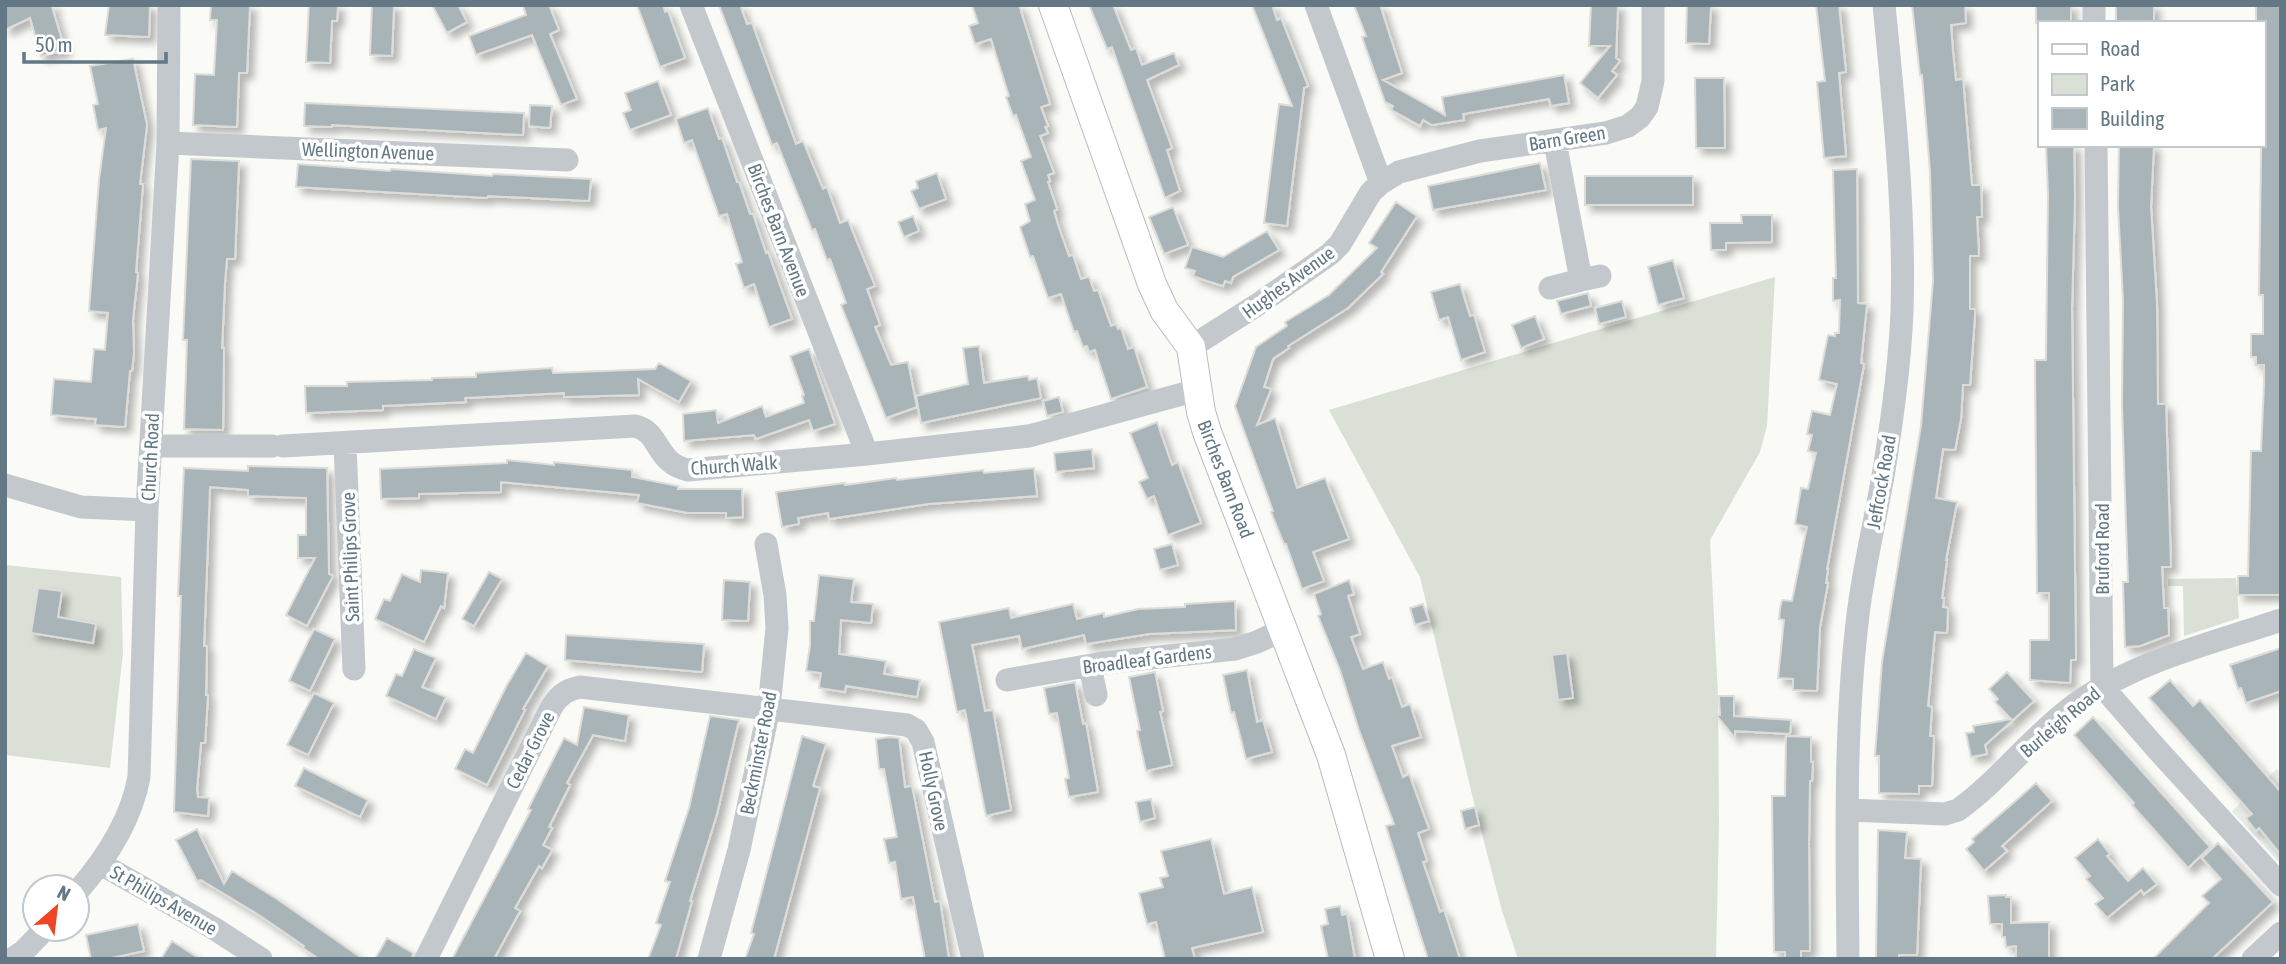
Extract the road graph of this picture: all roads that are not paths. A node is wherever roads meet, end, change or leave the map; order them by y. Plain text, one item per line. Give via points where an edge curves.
1 (169, 5) edge
2 (691, 5) edge
3 (1053, 5) edge
4 (1316, 5) edge
5 (1653, 5) edge
6 (1884, 5) edge
7 (1555, 142) junction
8 (168, 143) junction
9 (2096, 147) edge
10 (567, 160) dead end
11 (1381, 183) junction
12 (1550, 288) dead end
13 (1191, 347) junction
14 (1197, 390) junction
15 (345, 444) junction
16 (150, 446) junction
17 (867, 454) junction
18 (5, 485) edge
19 (147, 510) junction
20 (766, 544) dead end
21 (2281, 620) edge
22 (1284, 629) junction
23 (1090, 666) junction
24 (353, 675) dead end
25 (1007, 680) dead end
26 (2102, 685) junction
27 (1096, 695) dead end
28 (769, 708) junction
29 (1848, 810) junction
30 (101, 864) junction
31 (91, 876) edge
32 (2281, 885) edge
33 (2281, 933) edge
34 (32, 943) edge
35 (12, 959) edge
36 (261, 959) edge
37 (426, 959) edge
38 (709, 959) edge
39 (973, 959) edge
40 (1390, 959) edge
41 (1848, 959) edge
42 (2253, 959) edge

1 - 8 street, Church Road
2 - 17 street, Birches Barn Avenue
3 - 13 main road, Birches Barn Road via 1152,284
4 - 11 street
5 - 7 street, Barn Green via 1653,81 1640,117 1606,133
6 - 29 street, Jeffcock Road via 1899,160 1902,312 1885,464 1858,614 1848,737
7 - 11 street, Barn Green via 1480,151 1399,172
7 - 12 street via 1591,278
8 - 10 street, Wellington Avenue
8 - 16 street, Church Road
9 - 26 street, Bruford Road
11 - 13 street, Hughes Avenue via 1331,254
13 - 14 main road, Birches Barn Road
14 - 17 street, Church Walk via 1029,436
14 - 22 main road, Birches Barn Road via 1207,432
15 - 16 street, Church Walk
15 - 17 street, Church Walk via 635,426 653,437 666,459 688,470
15 - 24 street, Saint Philips Grove
16 - 19 street, Church Road
18 - 19 street via 81,508
19 - 30 street, Church Road via 139,777 132,802
20 - 28 street, Beckminster Road via 777,628
21 - 26 street, Burleigh Road
22 - 23 street, Broadleaf Gardens via 1236,649
22 - 40 main road, Birches Barn Road via 1331,755
23 - 25 street, Broadleaf Gardens
23 - 27 street
26 - 29 street, Burleigh Road via 2070,708 1958,810 1945,814
26 - 32 street
28 - 37 street, Cedar Grove via 580,687 564,692 555,700
28 - 38 street, Beckminster Road via 739,850
28 - 39 street, Holly Grove via 916,730 923,741
29 - 41 street, Jeffcock Road
30 - 31 street, Church Road
30 - 36 street, St Philips Avenue
33 - 42 street
34 - 35 street

